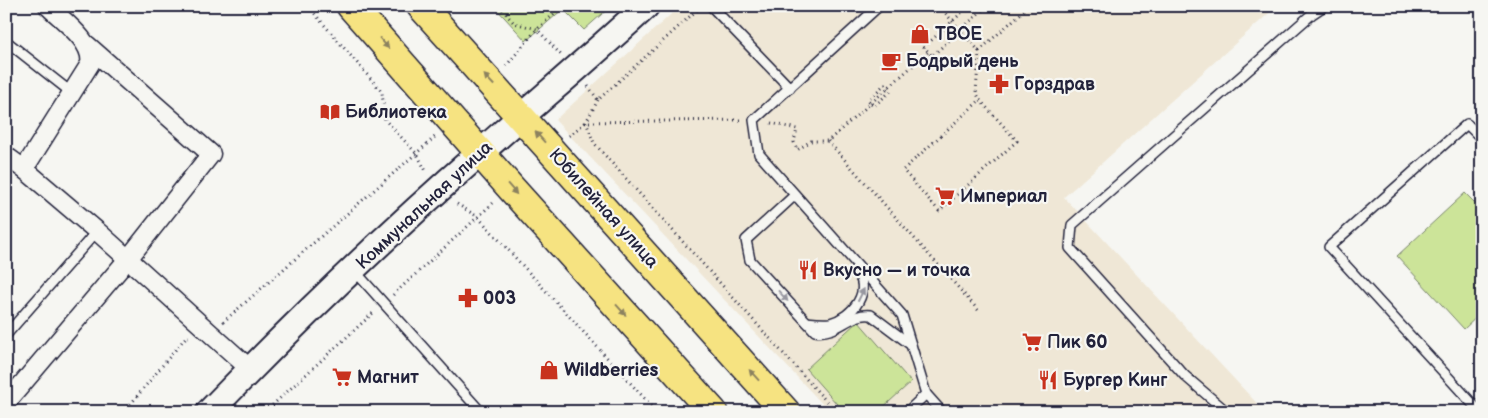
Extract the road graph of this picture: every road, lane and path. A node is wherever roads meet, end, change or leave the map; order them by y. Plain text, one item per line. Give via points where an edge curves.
1 (48, 6) edge
2 (308, 6) edge
3 (351, 6) edge
4 (421, 6) edge
5 (499, 6) edge
6 (562, 6) edge
7 (646, 6) edge
8 (711, 6) edge
9 (878, 6) edge
10 (939, 6) edge
11 (969, 6) edge
12 (987, 6) edge
13 (1028, 6) edge
14 (1324, 6) edge
15 (952, 21) junction
16 (537, 29) junction
17 (960, 30) junction
18 (6, 41) edge
19 (87, 45) junction
20 (979, 51) junction
21 (928, 52) junction
22 (492, 83) junction
23 (888, 87) junction
24 (790, 88) junction
25 (891, 91) dead end
26 (72, 93) junction
27 (598, 100) dead end
28 (980, 100) junction
29 (522, 116) junction
30 (452, 120) junction
31 (1482, 138) edge
32 (828, 141) dead end
33 (480, 152) junction
34 (417, 154) junction
35 (6, 156) edge
36 (24, 169) junction
37 (436, 191) junction
38 (793, 197) junction
39 (97, 231) junction
40 (128, 259) junction
41 (354, 270) junction
42 (979, 311) dead end
43 (807, 322) junction
44 (210, 333) junction
45 (6, 335) edge
46 (912, 345) junction
47 (250, 370) junction
48 (926, 394) junction
49 (6, 403) edge
50 (124, 412) edge
51 (209, 412) edge
52 (481, 412) edge
53 (656, 412) edge
54 (713, 412) edge
55 (786, 412) edge
56 (836, 412) edge
57 (907, 412) edge
58 (942, 412) edge
59 (1227, 412) edge
60 (1480, 412) edge

1 - 19 street
2 - 34 path via 382,92 385,120
3 -> 30 highway
22 -> 4 highway, Юбилейная улица
5 - 16 path via 514,23
6 - 16 path
7 - 29 main road, Коммунальная улица
8 - 24 lane
9 - 24 lane
10 - 15 path
11 - 15 path
12 - 17 path
13 - 20 path
14 - 59 lane via 1072,225 1070,248 1185,376
15 - 17 path
15 - 21 path via 924,47
16 - 22 path
17 - 20 path
17 - 21 path via 932,56
18 - 26 lane
19 - 26 street via 92,55 90,64
19 - 40 street via 211,154
20 - 28 path via 976,92
21 - 23 path
22 - 29 highway, Юбилейная улица
23 - 23 path via 871,103 868,100 885,84
23 - 25 path
24 - 38 lane via 754,120 759,154
26 - 36 street
27 - 56 path via 586,122 594,143
28 - 28 path via 1017,141 939,210 903,170
29 - 33 main road, Коммунальная улица
55 -> 29 highway, Юбилейная улица
30 - 33 highway
30 - 34 path
31 - 60 lane via 1467,124 1329,248
32 - 42 path
33 - 37 main road, Коммунальная улица
33 -> 54 highway
34 - 37 path
34 - 44 path
35 - 36 street
36 - 39 street
37 - 41 main road, Коммунальная улица
37 - 53 path via 478,217
38 -> 43 lane via 746,240 750,260
43 -> 38 lane via 832,322 848,312 861,298 864,288 862,277
38 - 46 lane via 902,315
39 - 40 street
39 - 45 lane
40 - 44 street
40 - 49 street
41 - 47 main road, Коммунальная улица
41 - 52 lane
43 - 46 lane via 815,331 822,332 842,326 863,314 871,316
44 - 47 street
44 - 50 path via 186,337
46 - 48 lane
47 - 51 main road, Коммунальная улица
48 - 57 lane
48 - 58 lane

